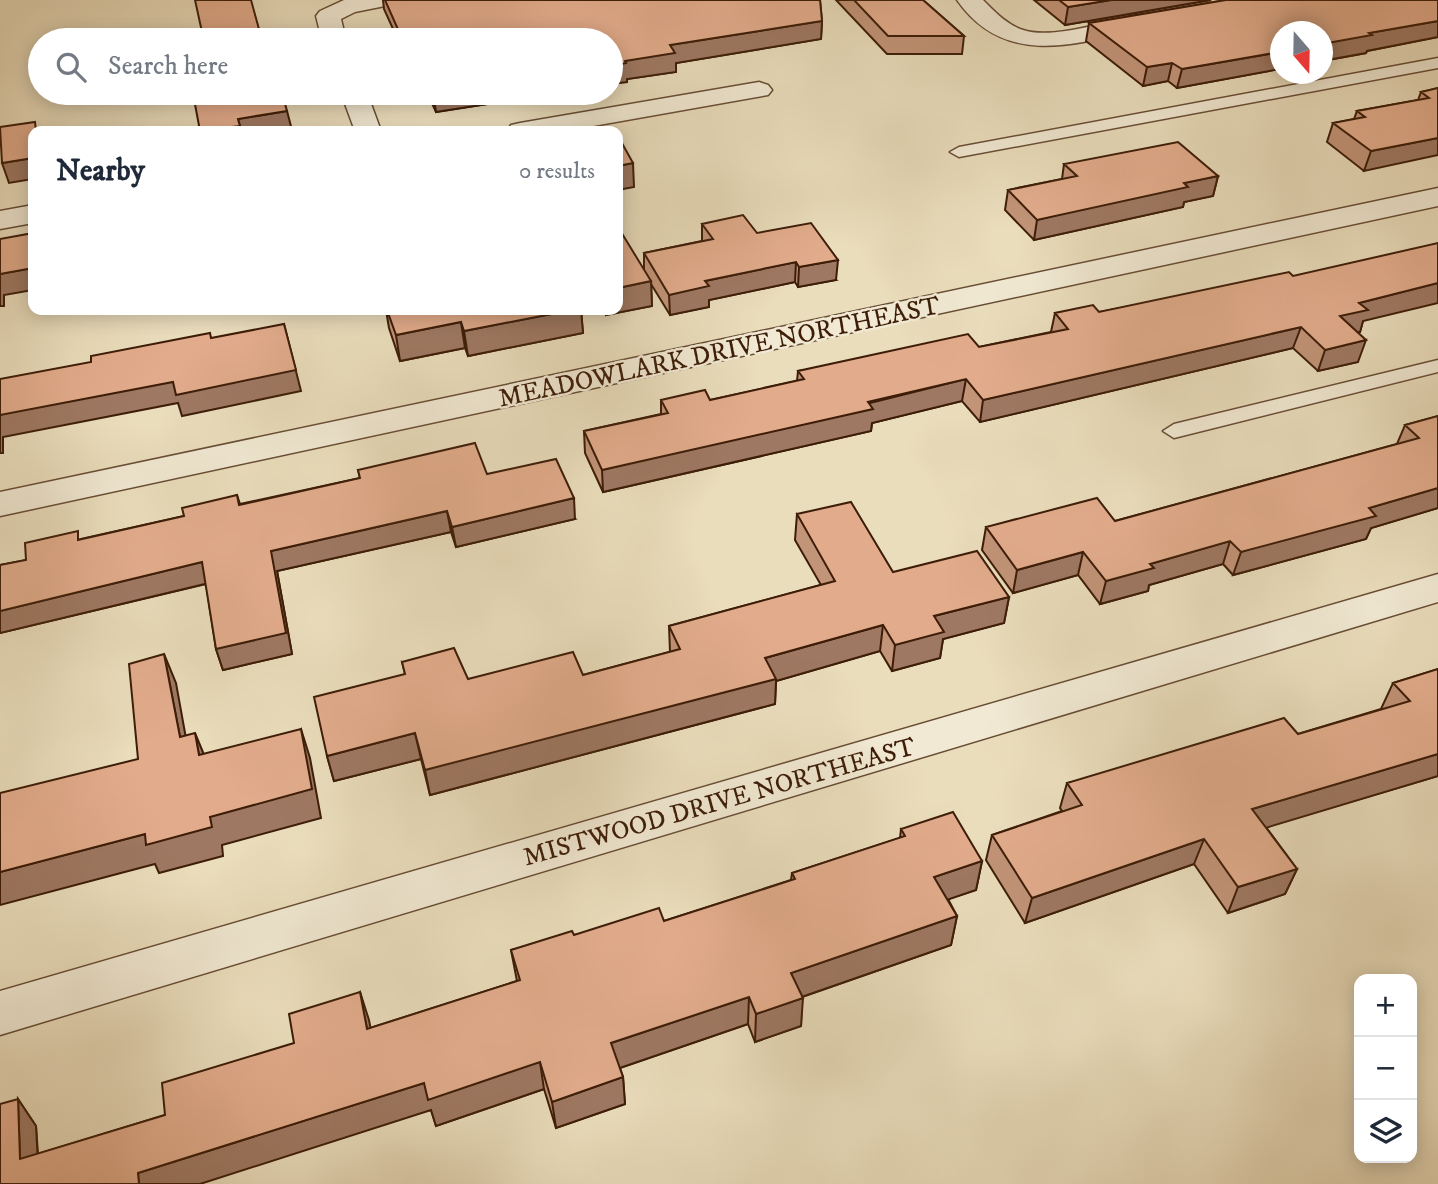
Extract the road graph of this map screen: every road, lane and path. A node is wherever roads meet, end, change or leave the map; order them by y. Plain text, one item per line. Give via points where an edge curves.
1 (382, 0) edge
2 (969, 0) edge
3 (1163, 18) edge
4 (331, 28) edge
5 (1438, 62) edge
6 (760, 90) dead end
7 (358, 105) edge
8 (366, 126) edge
9 (549, 126) edge
10 (959, 152) dead end
11 (1438, 197) edge
12 (28, 215) edge
13 (0, 220) edge
14 (1438, 366) edge
15 (1174, 431) dead end
16 (0, 504) edge
17 (1438, 589) edge
18 (0, 1013) edge

1 - 4 street via 334,10 328,16
2 - 3 street via 1007,32 1023,38
5 - 10 lane
6 - 9 street
7 - 8 street
11 - 16 street, MEADOWLARK DRIVE NORTHEAST
12 - 13 street
14 - 15 lane
17 - 18 street, MISTWOOD DRIVE NORTHEAST

